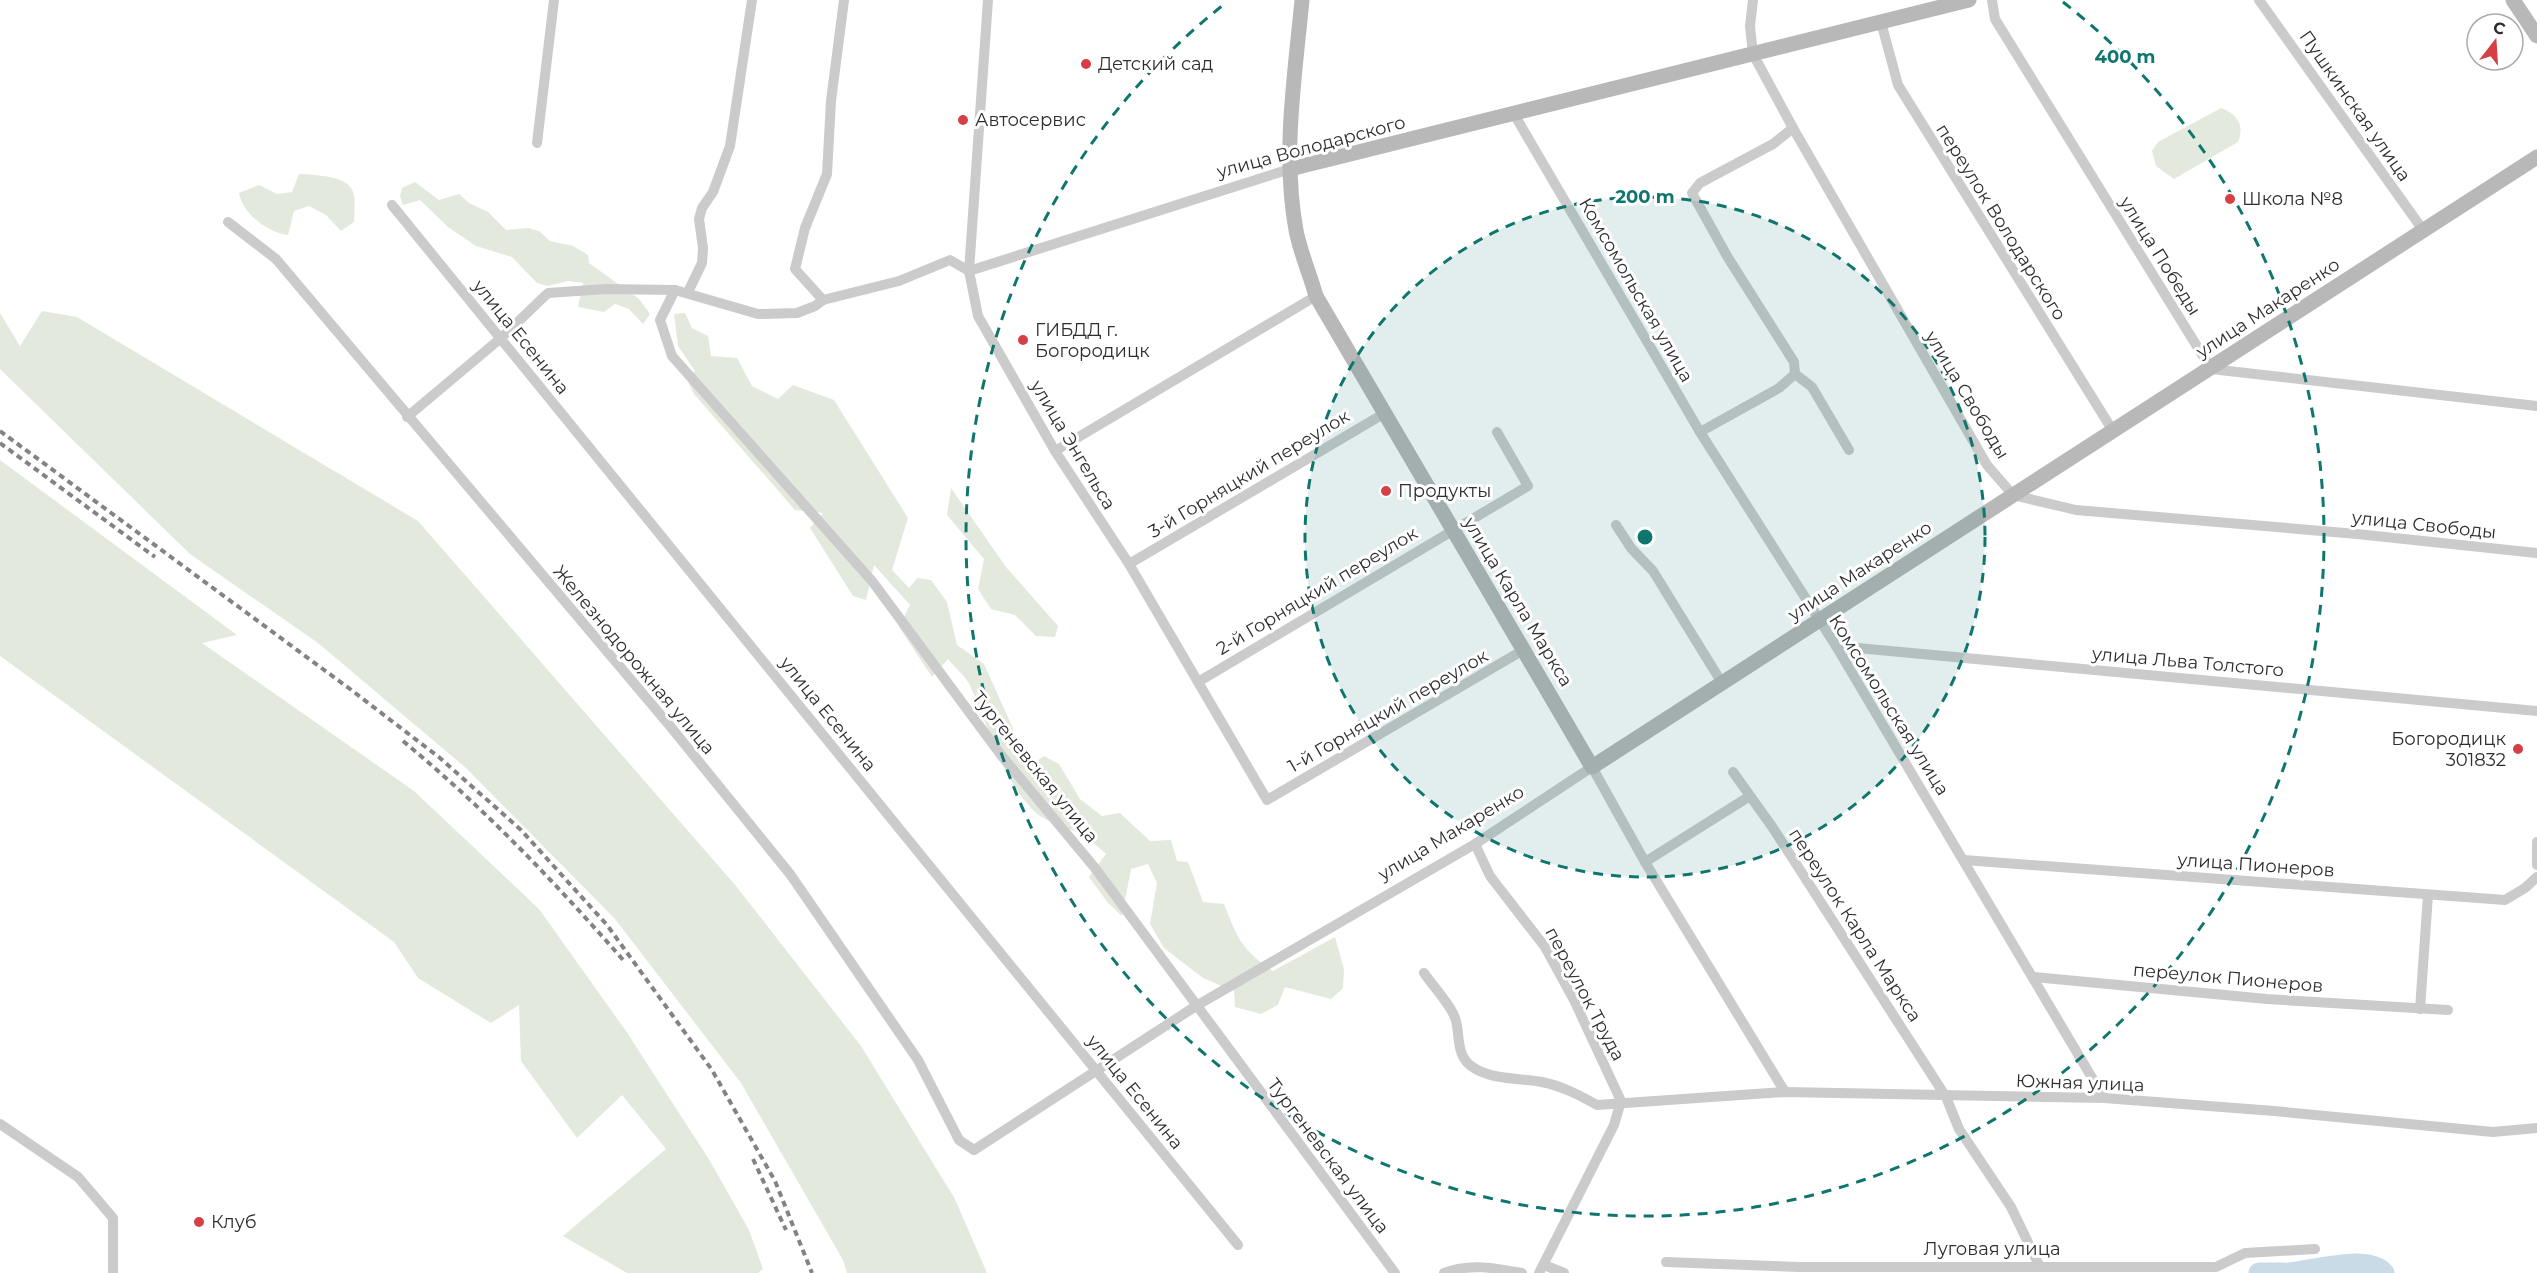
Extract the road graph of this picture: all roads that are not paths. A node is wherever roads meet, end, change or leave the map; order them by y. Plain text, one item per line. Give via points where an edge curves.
1 (554, 0) edge
2 (752, 0) edge
3 (844, 0) edge
4 (988, 0) edge
5 (1302, 0) edge
6 (1753, 0) edge
7 (1969, 0) edge
8 (1992, 0) edge
9 (2259, 0) edge
10 (2513, 0) edge
11 (1881, 22) junction
12 (2537, 36) edge
13 (1753, 54) junction
14 (1514, 114) junction
15 (1793, 128) junction
16 (537, 143) dead end
17 (2537, 157) edge
18 (1290, 170) junction
19 (392, 205) dead end
20 (228, 222) dead end
21 (2423, 230) junction
22 (969, 272) junction
23 (675, 290) junction
24 (688, 292) junction
25 (1317, 296) junction
26 (823, 300) junction
27 (501, 338) junction
28 (2211, 369) junction
29 (1795, 374) junction
30 (2537, 406) edge
31 (1385, 413) junction
32 (407, 417) junction
33 (2113, 431) junction
34 (1497, 432) dead end
35 (1700, 432) junction
36 (1849, 450) dead end
37 (1055, 451) junction
38 (2013, 495) junction
39 (1616, 525) dead end
40 (1452, 528) junction
41 (2537, 553) edge
42 (1129, 564) junction
43 (1818, 621) junction
44 (1836, 646) junction
45 (1525, 649) junction
46 (1198, 682) junction
47 (1722, 683) junction
48 (2537, 711) edge
49 (1592, 767) junction
50 (1733, 772) dead end
51 (1750, 796) junction
52 (1267, 800) joint
53 (2537, 842) edge
54 (1475, 844) junction
55 (1964, 860) junction
56 (1645, 862) junction
57 (2537, 865) edge
58 (2537, 877) edge
59 (2428, 895) junction
60 (1424, 973) dead end
61 (2034, 977) junction
62 (1196, 1006) junction
63 (2420, 1009) junction
64 (2448, 1010) dead end
65 (1097, 1071) junction
66 (1785, 1092) junction
67 (1946, 1097) junction
68 (2104, 1098) junction
69 (1622, 1101) junction
70 (0, 1124) edge
71 (2537, 1128) edge
72 (974, 1150) joint
73 (1238, 1245) dead end
74 (2315, 1249) dead end
75 (1666, 1262) dead end
76 (2039, 1265) junction
77 (1542, 1269) edge
78 (113, 1273) edge
79 (1395, 1273) edge
80 (1443, 1273) edge
81 (1522, 1273) edge
82 (1564, 1273) edge

1 - 16 street
2 - 24 street via 730,146 713,192 702,208 702,263
3 - 26 street via 831,101 827,174 805,228 795,269
4 - 22 street, улица Энгельса
5 - 18 street, улица Карла Маркса via 1290,120
6 - 13 street, улица Свободы
7 - 11 street, улица Володарского
8 - 28 street, улица Победы via 1995,19
9 - 21 street, Пушкинская улица
10 - 12 street
11 - 13 street, улица Володарского
11 - 33 street, переулок Володарского via 1898,85
13 - 14 street, улица Володарского
13 - 15 street, улица Свободы
14 - 18 street, улица Володарского
14 - 35 street, Комсомольская улица
15 - 29 street via 1773,144 1700,183 1692,194 1794,362
15 - 38 street, улица Свободы via 1987,465
17 - 21 street, улица Макаренко
18 - 22 street, улица Володарского
18 - 25 street, улица Карла Маркса via 1296,230
19 - 27 street, улица Есенина
20 - 32 street, Железнодорожная улица via 276,258
21 - 28 street, улица Макаренко
22 - 26 street via 950,260 899,281
22 - 37 street, улица Энгельса via 978,316
23 - 24 street
23 - 27 street via 548,293
23 - 62 street, Тургеневская улица via 660,320 672,356 872,581 1001,755 1095,868
24 - 26 street via 758,314 797,313
25 - 31 street, улица Карла Маркса
25 - 37 street
27 - 32 street
27 - 65 street, улица Есенина
28 - 30 street
28 - 33 street, улица Макаренко
29 - 35 street via 1779,388
29 - 36 street via 1812,387
31 - 40 street, улица Карла Маркса
31 - 42 street, 3-й Горняцкий переулок
32 - 72 street, Железнодорожная улица via 662,717 789,874 918,1060 958,1140
33 - 38 street, улица Макаренко
34 - 40 street, 2-й Горняцкий переулок via 1528,486 1480,516
35 - 43 street, Комсомольская улица
37 - 42 street, улица Энгельса
38 - 41 street, улица Свободы via 2076,510
38 - 43 street, улица Макаренко
39 - 47 street via 1653,571
40 - 45 street, улица Карла Маркса
40 - 46 street, 2-й Горняцкий переулок
42 - 46 street, улица Энгельса
43 - 44 street, Комсомольская улица
43 - 47 street, улица Макаренко
44 - 48 street, улица Льва Толстого
44 - 55 street, Комсомольская улица
45 - 49 street, улица Карла Маркса
45 - 52 street, 1-й Горняцкий переулок
46 - 52 street, улица Энгельса
47 - 49 street, улица Макаренко
49 - 54 street, улица Макаренко
49 - 56 street, улица Карла Маркса
50 - 51 street, переулок Карла Маркса
51 - 56 street
51 - 67 street, переулок Карла Маркса
53 - 57 street
54 - 62 street, улица Макаренко
54 - 69 street, переулок Труда via 1490,876 1545,947
55 - 59 street, улица Пионеров
55 - 61 street, Комсомольская улица
56 - 66 street, улица Карла Маркса
58 - 59 street, улица Пионеров via 2505,900
59 - 63 street
60 - 69 street, Южная улица via 1456,1019 1461,1052 1473,1068 1542,1082 1574,1092 1597,1105
61 - 63 street, переулок Пионеров
61 - 68 street, Комсомольская улица
62 - 65 street, улица Макаренко
62 - 79 street, Тургеневская улица
63 - 64 street, переулок Пионеров
65 - 72 street, улица Макаренко
65 - 73 street, улица Есенина
66 - 67 street, Южная улица
66 - 69 street, Южная улица
67 - 68 street, Южная улица
67 - 76 street, переулок Карла Маркса via 1959,1129 2010,1207
68 - 71 street, Южная улица via 2493,1132
69 - 77 street via 1614,1125
70 - 78 street via 78,1177 113,1218
74 - 76 street, Луговая улица via 2245,1253 2216,1267
75 - 76 street, Луговая улица via 1800,1267
77 - 82 street
80 - 81 street via 1459,1267

